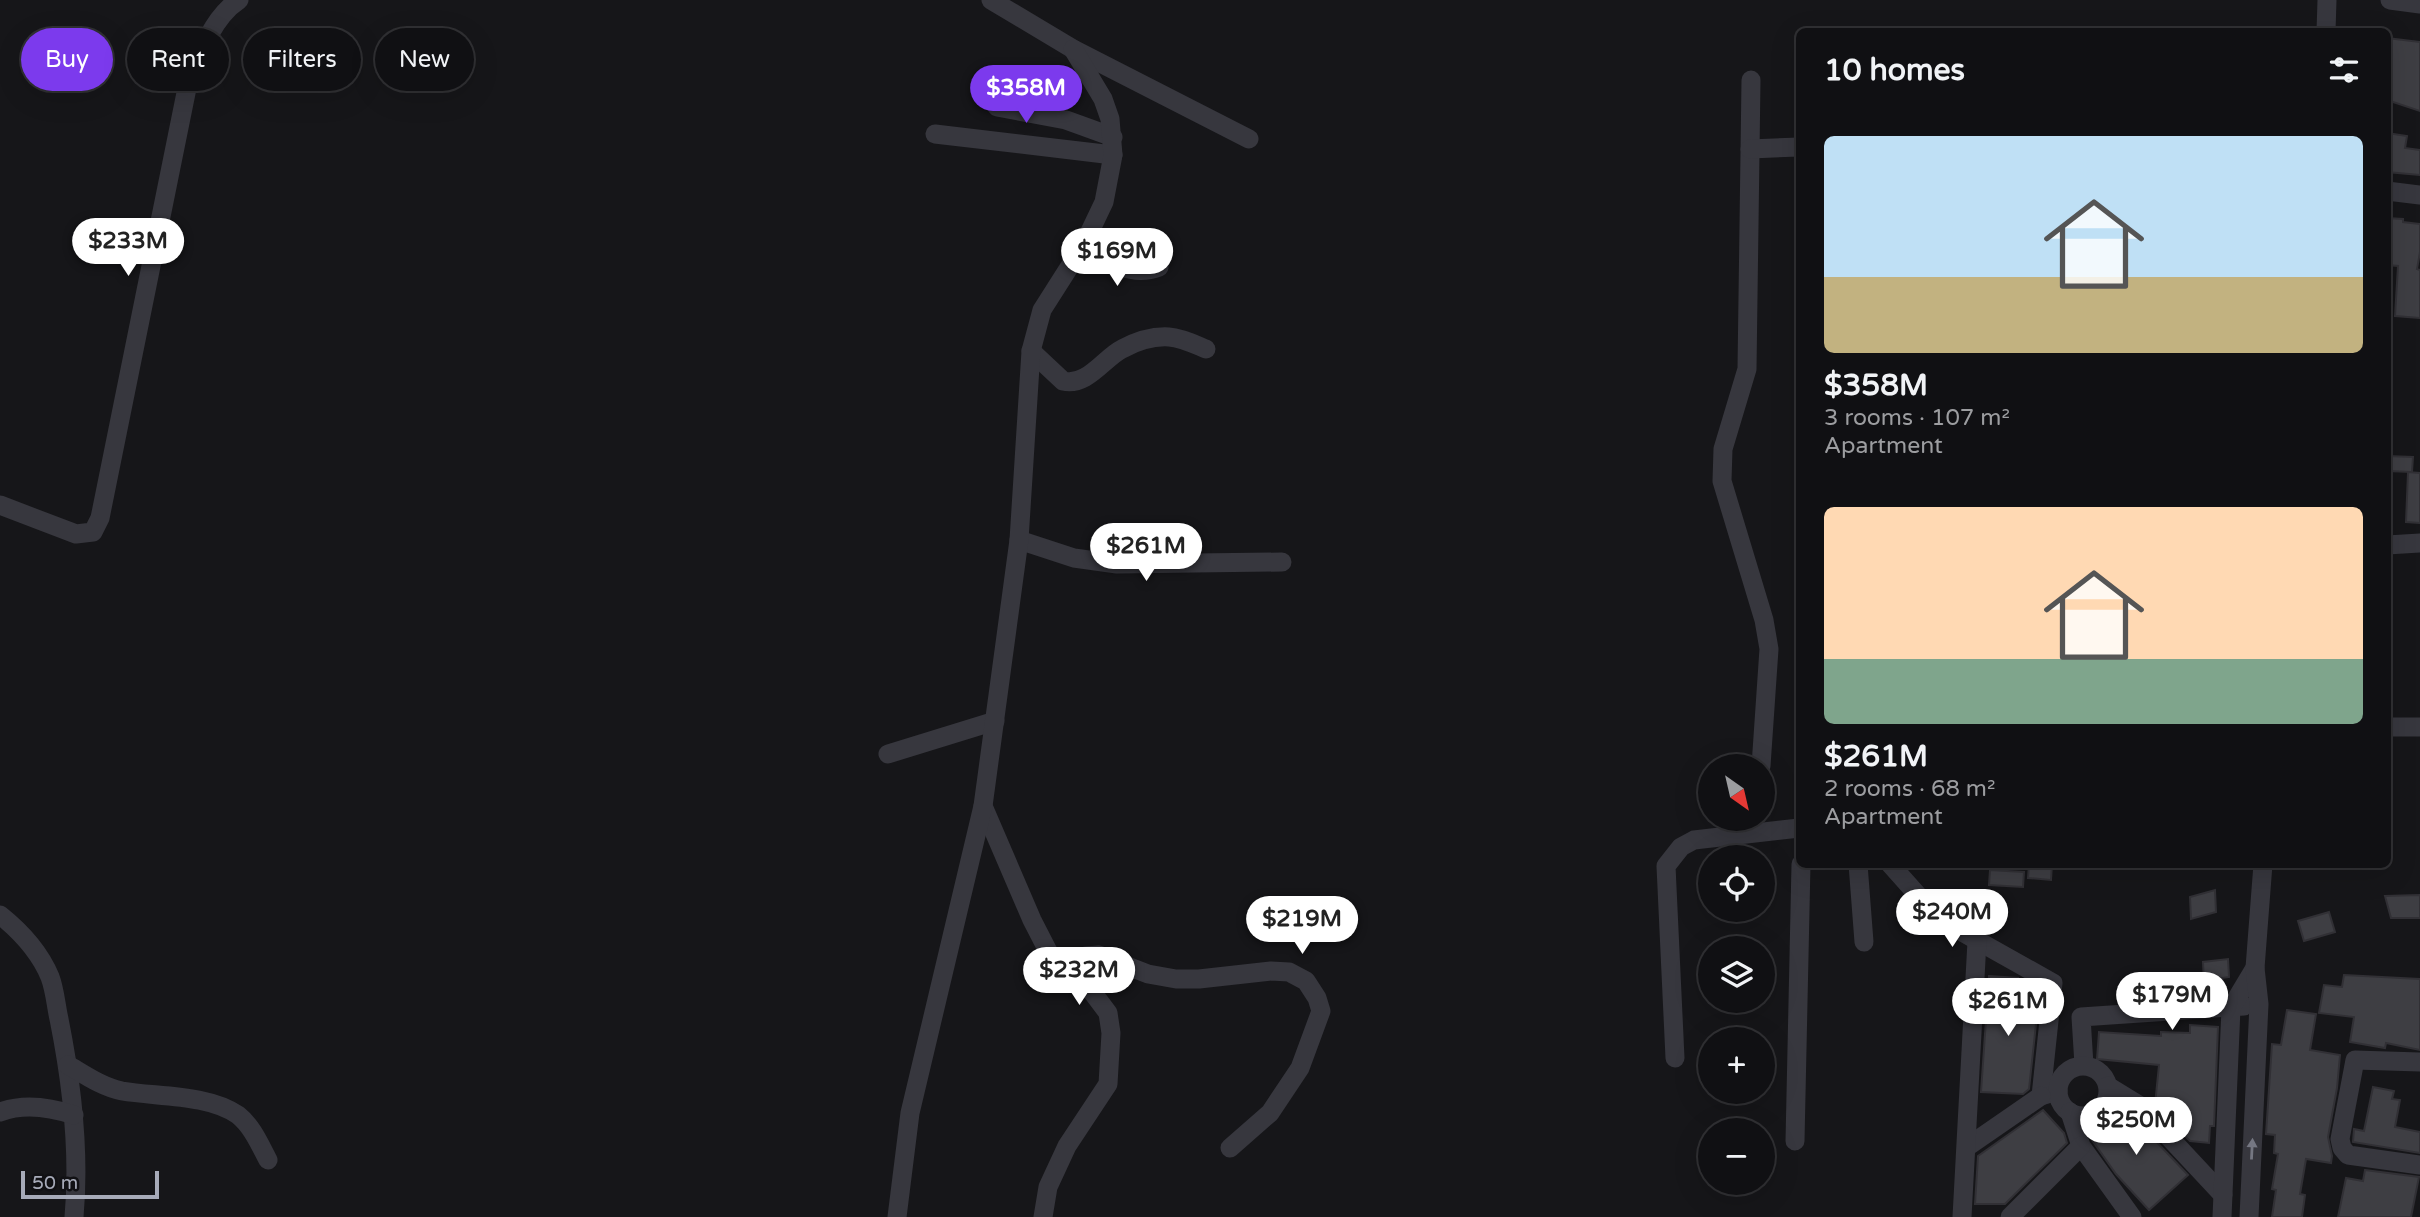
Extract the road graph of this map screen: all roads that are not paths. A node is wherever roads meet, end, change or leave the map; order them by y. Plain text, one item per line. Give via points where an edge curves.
1 (239, 0) edge
2 (990, 0) edge
3 (2327, 0) edge
4 (2390, 0) edge
5 (2420, 4) edge
6 (2326, 28) edge
7 (1073, 49) junction
8 (1751, 80) dead end
9 (997, 107) dead end
10 (935, 134) dead end
11 (1249, 139) dead end
12 (1113, 146) junction
13 (1796, 147) edge
14 (1750, 149) junction
15 (2391, 191) edge
16 (2420, 195) edge
17 (1084, 244) junction
18 (1159, 267) dead end
19 (1206, 349) dead end
20 (1031, 351) junction
21 (0, 505) edge
22 (1019, 540) junction
23 (2420, 543) edge
24 (2391, 545) edge
25 (1282, 562) dead end
26 (995, 721) junction
27 (2391, 727) edge
28 (2420, 727) edge
29 (888, 754) dead end
30 (1762, 754) edge
31 (983, 807) junction
32 (1796, 828) edge
33 (1801, 868) edge
34 (1858, 868) edge
35 (1894, 868) edge
36 (2263, 868) edge
37 (0, 915) edge
38 (1977, 941) junction
39 (1864, 942) dead end
40 (1064, 967) junction
41 (2255, 968) junction
42 (2259, 1004) junction
43 (2231, 1008) junction
44 (1675, 1058) dead end
45 (2420, 1062) edge
46 (68, 1065) junction
47 (2084, 1065) junction
48 (2108, 1086) junction
49 (2050, 1094) junction
50 (0, 1112) edge
51 (2070, 1112) junction
52 (74, 1115) junction
53 (1796, 1141) dead end
54 (2081, 1146) junction
55 (1967, 1147) junction
56 (1230, 1148) dead end
57 (268, 1160) dead end
58 (2420, 1165) edge
59 (2223, 1195) junction
60 (74, 1217) edge
61 (897, 1217) edge
62 (1043, 1217) edge
63 (1962, 1217) edge
64 (2010, 1217) edge
65 (2132, 1217) edge
66 (2222, 1217) edge
67 (2249, 1217) edge

1 - 21 street via 216,26 187,88 100,518 93,532 76,534
2 - 7 street
3 - 6 street
4 - 5 street
7 - 11 street
7 - 12 street via 1102,99
8 - 14 street
9 - 12 street via 1066,120
10 - 12 street
12 - 17 street via 1104,202
13 - 14 street
14 - 30 street via 1747,369 1723,449 1722,481 1769,649
15 - 16 street
17 - 18 street via 1124,269 1146,272
17 - 20 street via 1042,310
19 - 20 street via 1169,337 1145,339 1120,349 1080,380 1069,383
20 - 22 street
22 - 25 street via 1074,558 1117,564
22 - 26 street
23 - 24 street
26 - 29 street
26 - 31 street
27 - 28 street
31 - 40 street via 1041,940 1049,955
31 - 61 street via 910,1113
32 - 44 street via 1694,840 1681,847 1666,866
33 - 53 street
34 - 39 street
35 - 38 street via 1939,919
36 - 41 street
37 - 46 street via 38,955 51,979
38 - 49 street via 2053,983
38 - 55 street
40 - 56 street via 1099,955 1176,979 1271,971 1289,972 1306,981 1321,1011 1300,1068 1270,1113
40 - 62 street via 1108,1013 1108,1084 1067,1146 1048,1187
41 - 42 street
41 - 43 street
42 - 43 street
67 -> 42 street
43 - 47 street via 2081,1017
43 - 59 street
45 - 58 street via 2355,1060 2340,1139 2348,1155
46 - 52 street
46 - 57 street via 120,1090 222,1107 239,1116
47 - 48 street via 2100,1072
47 - 49 street via 2063,1076
48 - 51 street via 2106,1102 2094,1113
48 - 59 street via 2139,1105
49 - 51 street
49 - 55 street
50 - 52 street via 48,1107
51 - 54 street
52 - 60 street
54 - 64 street
54 - 65 street
55 - 63 street
59 - 66 street

